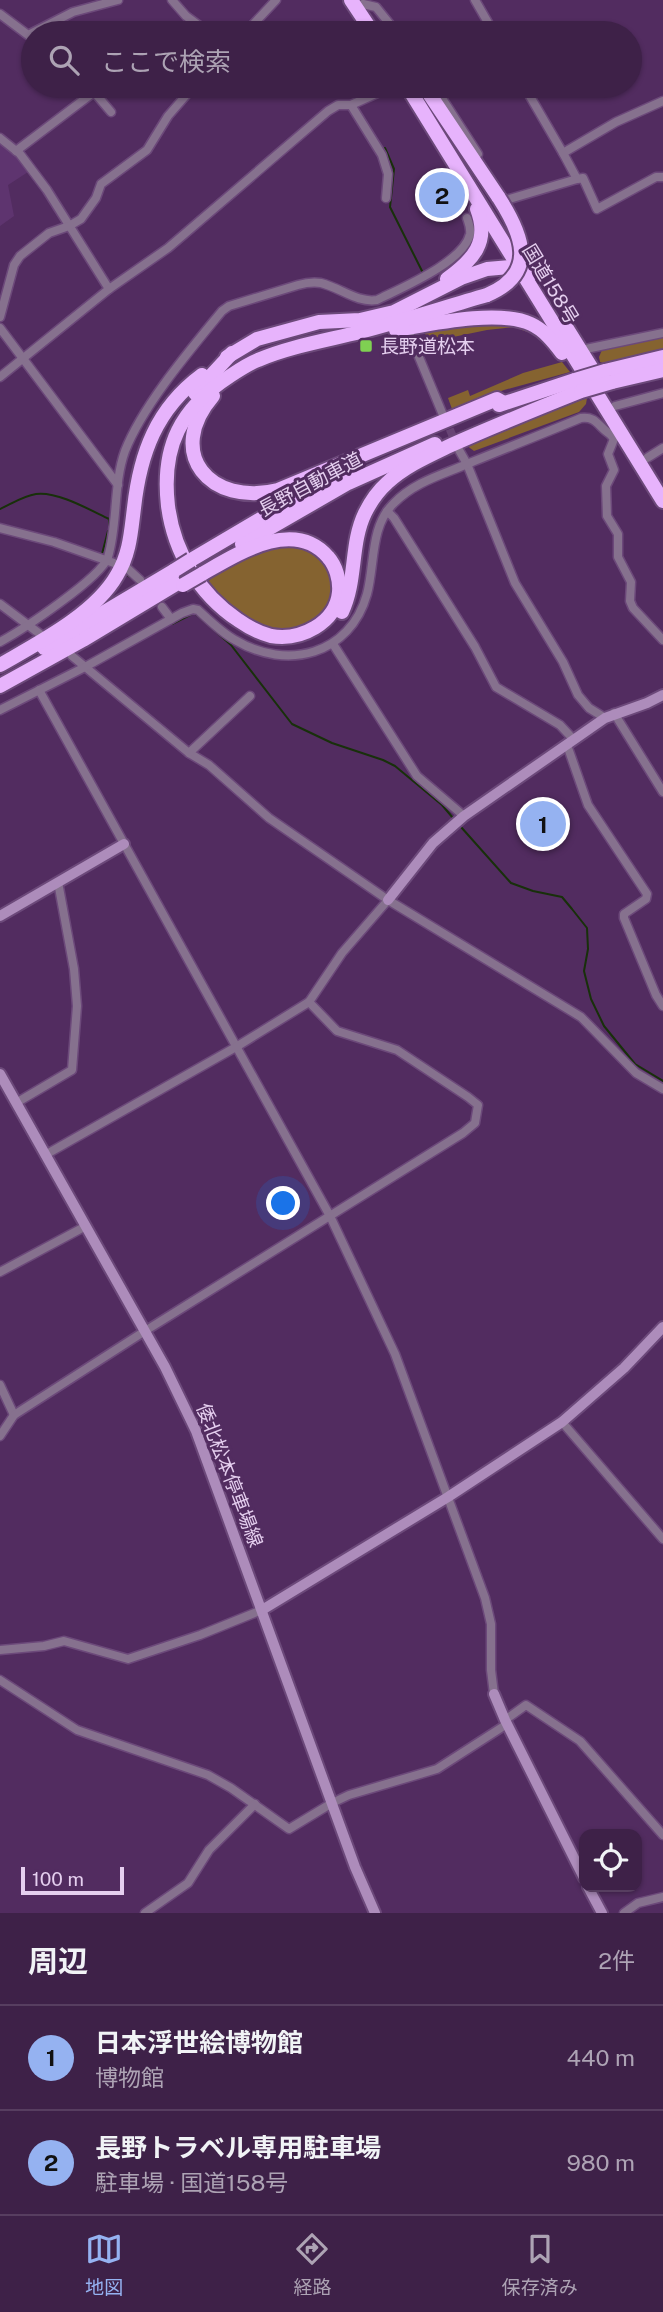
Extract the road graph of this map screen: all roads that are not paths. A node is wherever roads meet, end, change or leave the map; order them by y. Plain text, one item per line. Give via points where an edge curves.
1 (118, 0) edge
2 (172, 0) edge
3 (276, 0) edge
4 (475, 0) edge
5 (358, 2) edge
6 (0, 14) edge
7 (55, 21) edge
8 (193, 21) edge
9 (256, 21) edge
10 (367, 21) edge
11 (373, 21) edge
12 (387, 21) edge
13 (487, 21) edge
14 (21, 30) edge
15 (80, 98) edge
16 (99, 98) edge
17 (184, 98) edge
18 (366, 98) edge
19 (414, 98) edge
20 (424, 98) edge
21 (432, 98) edge
22 (441, 98) edge
23 (531, 98) edge
24 (663, 101) edge
25 (351, 105) junction
26 (111, 112) dead end
27 (0, 138) edge
28 (16, 151) junction
29 (564, 153) junction
30 (456, 165) junction
31 (663, 177) edge
32 (577, 179) junction
33 (386, 198) dead end
34 (500, 203) junction
35 (467, 218) dead end
36 (69, 226) junction
37 (526, 270) junction
38 (109, 289) junction
39 (393, 292) junction
40 (405, 304) junction
41 (0, 317) edge
42 (0, 328) edge
43 (409, 333) dead end
44 (663, 333) edge
45 (324, 341) junction
46 (581, 350) junction
47 (232, 353) junction
48 (663, 357) edge
49 (23, 359) junction
50 (248, 365) junction
51 (663, 370) edge
52 (0, 377) edge
53 (608, 377) junction
54 (578, 386) junction
55 (663, 393) edge
56 (505, 403) junction
57 (612, 409) junction
58 (443, 415) tunnel mouth
59 (614, 431) junction
60 (663, 448) edge
61 (459, 450) tunnel mouth
62 (647, 458) junction
63 (467, 464) junction
64 (663, 484) edge
65 (118, 485) junction
66 (663, 501) edge
67 (387, 511) junction
68 (0, 528) edge
69 (111, 561) junction
70 (197, 568) junction
71 (128, 569) dead end
72 (180, 579) junction
73 (140, 580) dead end
74 (0, 604) edge
75 (162, 607) dead end
76 (171, 619) junction
77 (28, 626) junction
78 (40, 634) dead end
79 (663, 640) edge
80 (0, 642) edge
81 (333, 644) junction
82 (72, 656) dead end
83 (0, 665) edge
84 (85, 667) junction
85 (0, 672) edge
86 (0, 686) edge
87 (39, 690) junction
88 (663, 695) edge
89 (250, 696) dead end
90 (0, 710) edge
91 (609, 716) junction
92 (570, 742) junction
93 (189, 753) junction
94 (663, 792) edge
95 (464, 816) junction
96 (124, 844) junction
97 (58, 882) junction
98 (388, 900) junction
99 (0, 916) edge
100 (309, 1002) junction
101 (663, 1006) edge
102 (236, 1047) junction
103 (0, 1074) edge
104 (663, 1089) edge
105 (16, 1103) junction
106 (45, 1154) junction
107 (330, 1216) junction
108 (86, 1226) junction
109 (0, 1272) edge
110 (663, 1327) edge
111 (145, 1331) junction
112 (0, 1385) edge
113 (14, 1415) junction
114 (562, 1422) junction
115 (0, 1436) edge
116 (448, 1497) junction
117 (663, 1539) edge
118 (262, 1610) junction
119 (0, 1650) edge
120 (0, 1679) edge
121 (494, 1694) joint
122 (506, 1722) junction
123 (332, 1803) junction
124 (255, 1804) junction
125 (663, 1835) edge
126 (579, 1868) edge
127 (591, 1892) edge
128 (663, 1897) edge
129 (145, 1913) edge
130 (374, 1913) edge
131 (602, 1913) edge
132 (624, 1913) edge

1 - 7 street
2 - 8 street
3 - 9 street
4 - 13 street
5 - 10 highway
5 - 11 highway
5 - 12 street via 376,7
6 - 14 street
15 - 28 street
16 - 26 street
17 - 36 street via 147,150 101,184 90,209
18 - 25 street
19 - 30 highway, 国道158号
20 - 34 highway, 国道158号
21 - 34 highway
22 - 34 street
23 - 29 street
24 - 29 street
25 - 33 street via 382,155 388,174
25 - 38 street via 328,111 168,248
27 - 28 street
28 - 36 street
29 - 32 street
30 - 37 highway, 国道158号
30 - 40 highway via 480,218 481,241 468,261
31 - 32 street via 597,209 583,178
32 - 34 street
34 - 37 highway, 国道158号
34 - 45 highway, bridge via 517,229 522,251 511,279 498,290
35 - 39 street via 469,237 449,261
36 - 38 street
36 - 41 street via 49,233 20,256
37 - 40 highway via 487,269
37 - 46 highway, 国道158号
37 - 57 highway, 国道158号
38 - 49 street
39 - 40 street
39 - 65 street via 367,301 309,283 229,306 141,419 124,454
40 - 47 highway via 371,318 319,322 275,334 248,342
42 - 49 street
43 - 58 street
44 - 46 street
45 - 50 highway
45 - 57 highway via 456,320 521,320 556,344
46 - 57 highway, 国道158号
47 - 54 highway via 194,393 169,433 160,473 163,516 183,572 212,610 247,635 283,645 314,637 341,614 363,517 388,482 403,470
47 - 83 highway via 186,387 154,430 139,469 129,544 112,583 81,612
48 - 53 highway, 長野自動車道
49 - 52 street
49 - 65 street
50 - 56 highway via 210,399 193,436 195,456 204,473 226,490 245,494 278,490 497,399
50 - 70 highway via 201,397 176,435 167,486 177,543 208,595 264,634 290,636 314,628 328,617 339,593 329,558 317,548 295,541 256,546
51 - 53 highway, 長野自動車道
53 - 54 highway, 長野自動車道, bridge
54 - 56 highway, 長野自動車道
54 - 70 highway, 長野自動車道 via 369,474
55 - 57 street
56 - 70 highway, 長野自動車道 via 342,473
57 - 59 highway, 国道158号
57 - 62 highway, 国道158号
59 - 63 street via 603,430 589,417 581,418
59 - 66 highway, 国道158号
59 - 79 street via 608,454 614,470 606,486 607,516 618,534 618,557 631,582 633,608
60 - 62 street
61 - 63 street
62 - 64 highway, 国道158号
63 - 67 street via 419,484
63 - 91 street via 515,583 578,695 589,708
65 - 69 street
67 - 81 street via 358,617
67 - 92 street via 496,687 560,725
68 - 69 street
69 - 77 street
70 - 72 highway, 長野自動車道, bridge
71 - 73 street
72 - 85 highway, 長野自動車道
72 - 86 highway, 長野自動車道
74 - 77 street
75 - 76 street
76 - 81 street via 198,610 235,640 282,656 301,656
76 - 84 street
77 - 78 street
77 - 80 street
81 - 95 street via 417,776
82 - 84 street
84 - 87 street
84 - 93 street
87 - 90 street
87 - 96 street
88 - 91 street
89 - 93 street
91 - 92 street
91 - 94 street
92 - 95 street
92 - 101 street via 588,805 647,894 624,918
93 - 98 street via 269,817
95 - 98 street via 433,843
96 - 97 street
96 - 102 street
97 - 99 street
97 - 105 street via 77,1006 72,1070
98 - 100 street via 342,953
98 - 104 street via 581,1017 636,1073
100 - 102 street
100 - 107 street via 337,1031 397,1050 478,1105 475,1123 463,1133
102 - 106 street
102 - 107 street
103 - 105 street, 倭北松本停車場線
105 - 106 street, 倭北松本停車場線
106 - 108 street, 倭北松本停車場線
107 - 111 street
107 - 116 street via 395,1354
108 - 109 street
108 - 111 street, 倭北松本停車場線
110 - 114 street
111 - 113 street
111 - 118 street, 倭北松本停車場線 via 196,1431
112 - 113 street
113 - 115 street
114 - 116 street
114 - 117 street
116 - 118 street
116 - 121 street via 485,1598 491,1624
118 - 119 street via 128,1659 64,1641
118 - 123 street, 倭北松本停車場線
120 - 124 street via 76,1730 208,1775
121 - 122 street
122 - 123 street via 437,1769
122 - 125 street via 526,1705 580,1741
122 - 126 street
123 - 124 street via 289,1829
123 - 130 street, 倭北松本停車場線
124 - 129 street via 209,1850 188,1884
127 - 131 street
128 - 132 street via 638,1903

